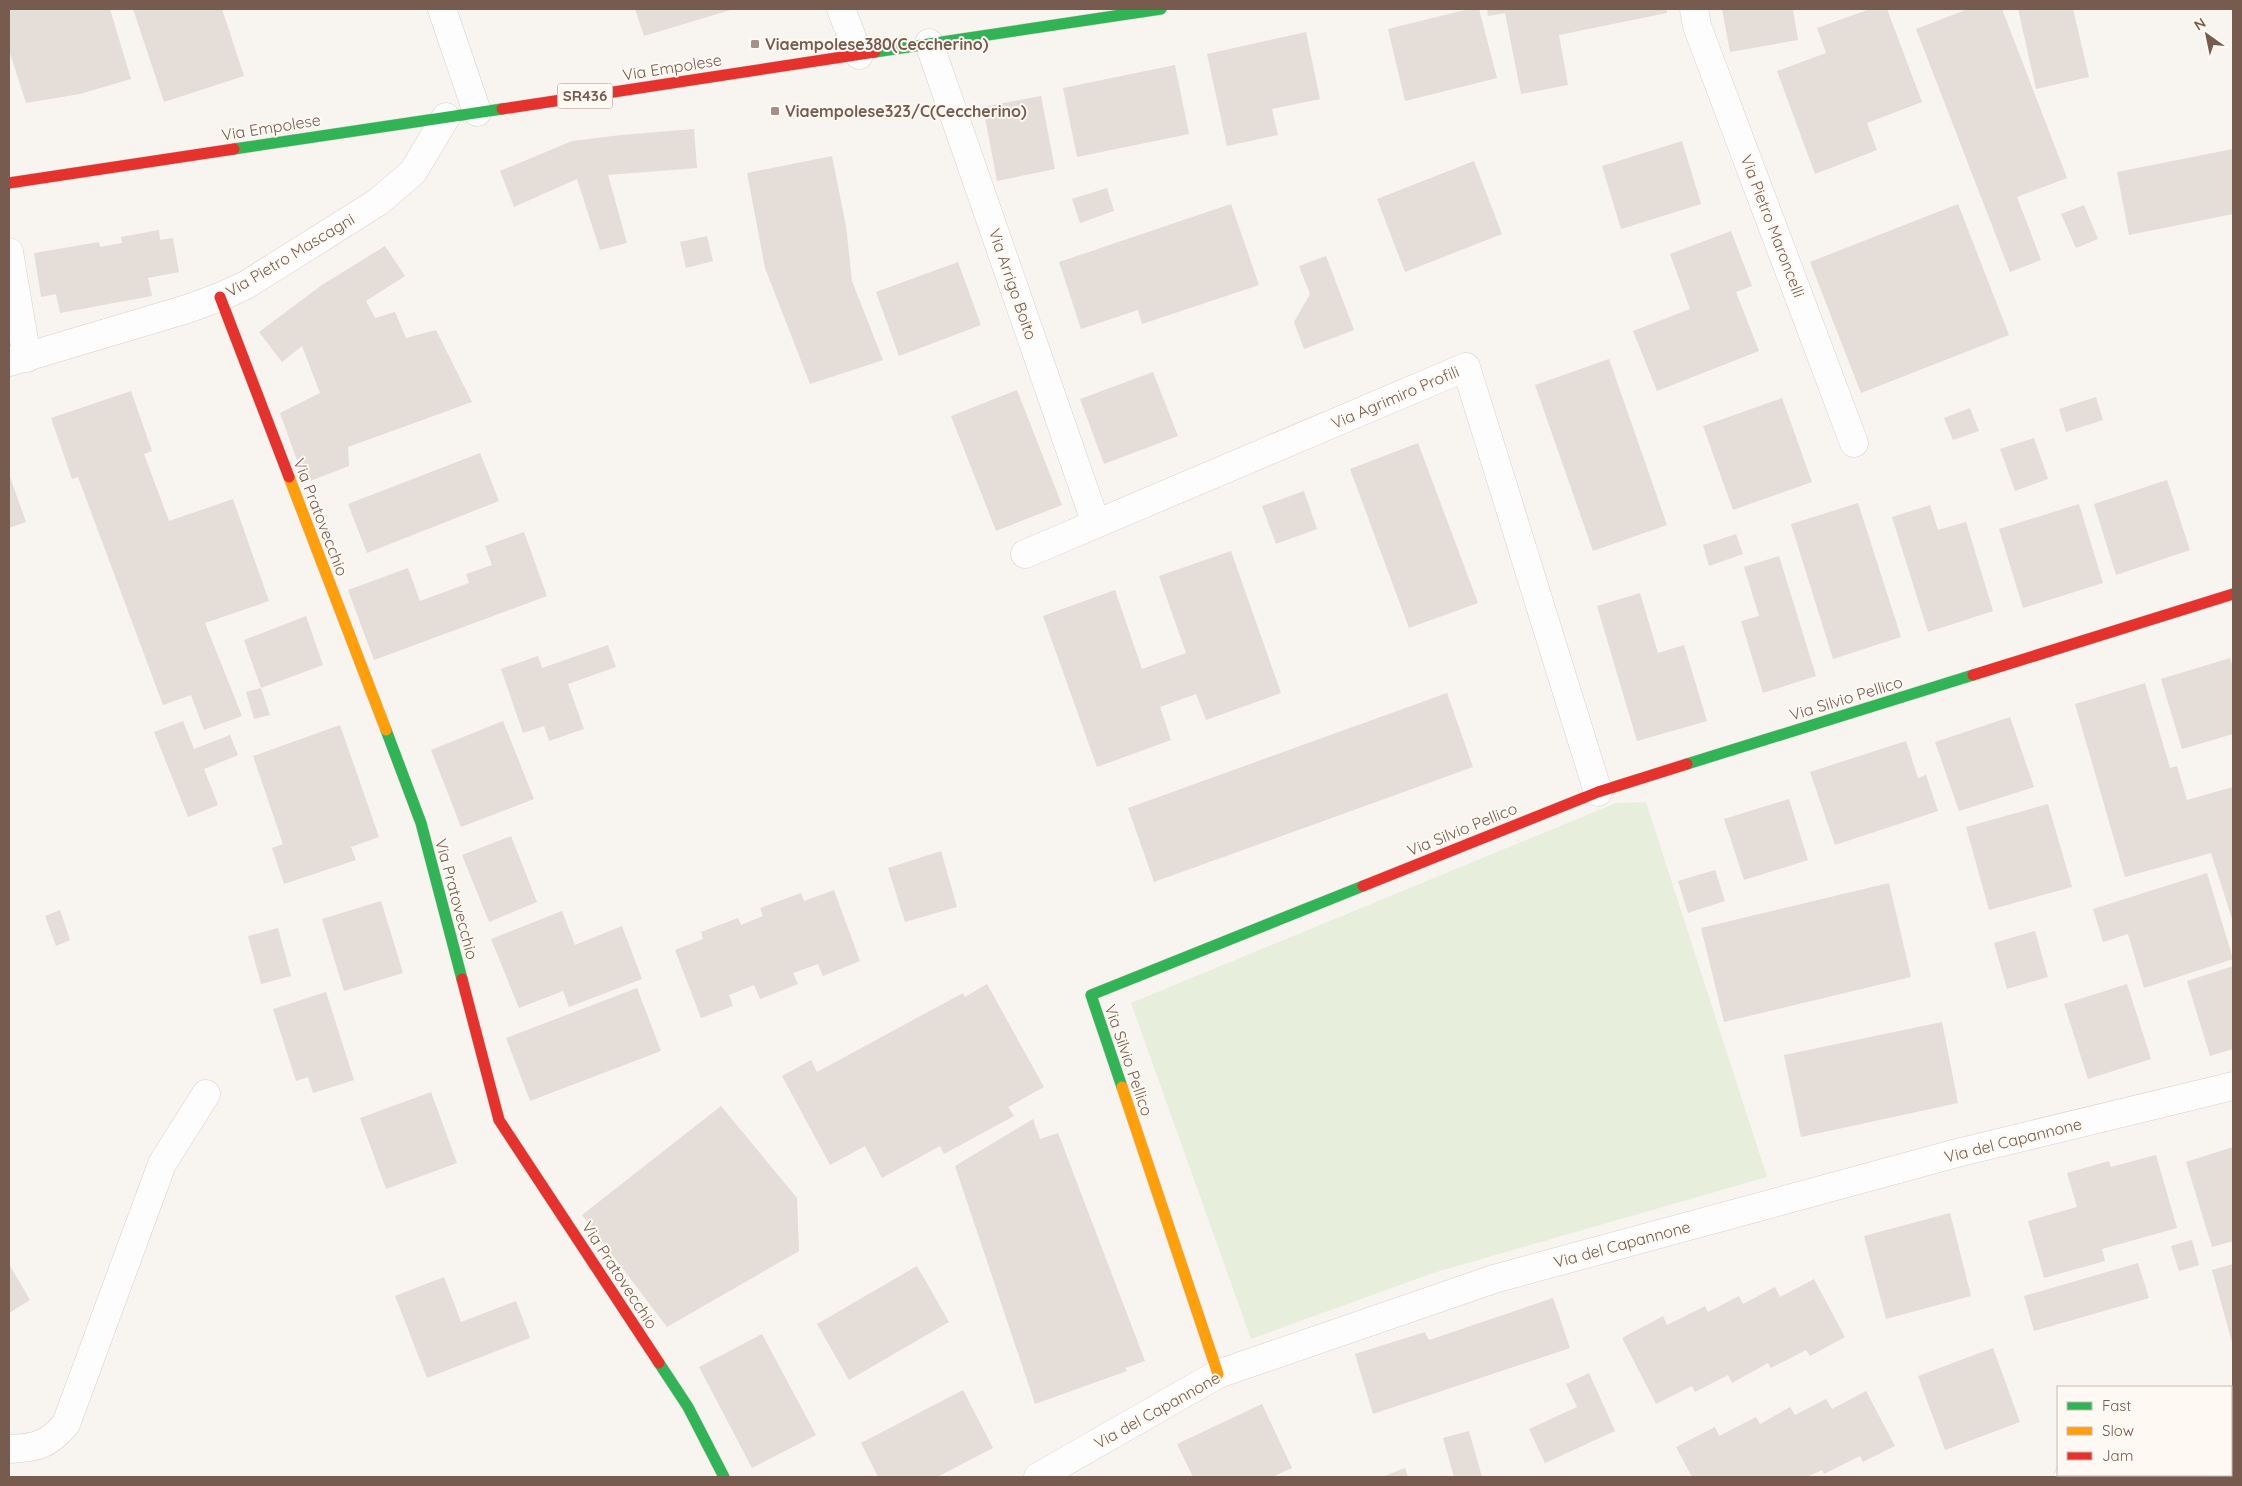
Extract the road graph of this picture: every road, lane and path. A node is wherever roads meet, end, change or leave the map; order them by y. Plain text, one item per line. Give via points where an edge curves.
1 (442, 9) edge
2 (842, 9) edge
3 (1161, 9) edge
4 (1694, 9) edge
5 (929, 43) junction
6 (859, 55) junction
7 (477, 112) junction
8 (446, 116) junction
9 (9, 183) edge
10 (9, 252) edge
11 (220, 297) junction
12 (18, 360) edge
13 (1854, 443) dead end
14 (1096, 524) junction
15 (1025, 554) dead end
16 (2233, 594) edge
17 (1598, 792) junction
18 (2233, 1086) edge
19 (206, 1094) dead end
20 (1218, 1374) junction
21 (9, 1449) edge
22 (724, 1477) edge
23 (1038, 1477) edge

1 - 7 street
2 - 6 street
3 - 5 street, Via Empolese / SR436
4 - 13 street, Via Pietro Maroncelli via 1697,26
5 - 6 street, Via Empolese / SR436
5 - 14 street, Via Arrigo Boito
6 - 7 street, Via Empolese / SR436
7 - 8 street, Via Empolese / SR436
8 - 9 street, Via Empolese / SR436
8 - 11 street, Via Pietro Mascagni via 413,172 378,202 246,285
10 - 12 street
11 - 12 street, Via Pietro Mascagni
11 - 22 street, Via Pratovecchio via 420,824 499,1120 688,1407
14 - 15 street, Via Agrimiro Profili
14 - 17 street, Via Agrimiro Profili via 1466,367
16 - 17 street, Via Silvio Pellico
17 - 20 street, Via Silvio Pellico via 1091,995
18 - 20 street, Via del Capannone via 1957,1153 1494,1279
19 - 21 street via 162,1164 66,1424 54,1439 38,1446
20 - 23 street, Via del Capannone

